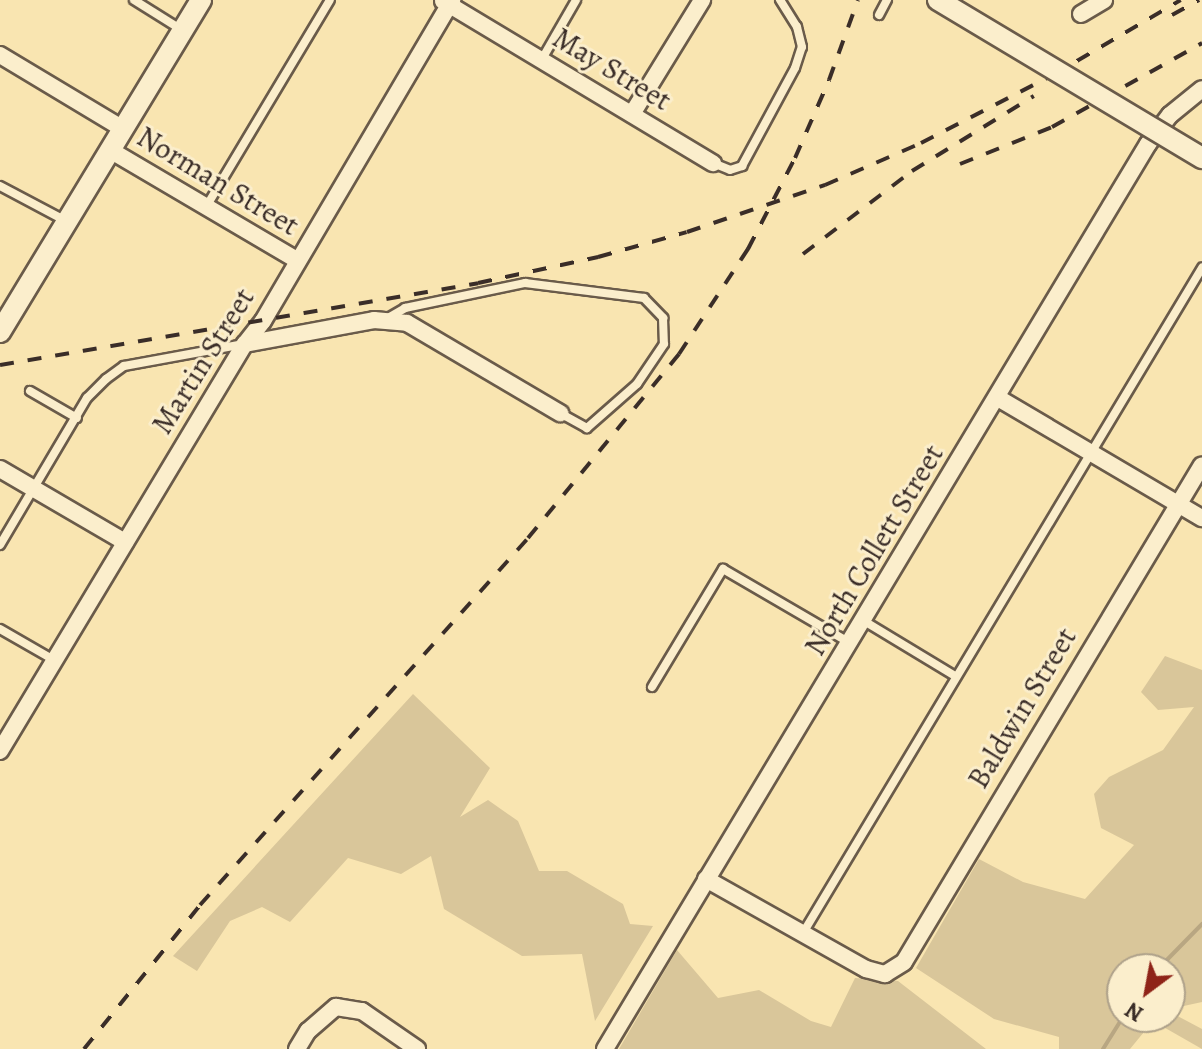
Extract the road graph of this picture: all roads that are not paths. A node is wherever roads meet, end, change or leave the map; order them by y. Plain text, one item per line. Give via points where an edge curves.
1 (134, 0) edge
2 (201, 0) edge
3 (330, 0) edge
4 (576, 0) edge
5 (702, 0) edge
6 (780, 0) edge
7 (887, 0) edge
8 (938, 0) edge
9 (1104, 0) edge
10 (447, 2) edge
11 (1081, 14) dead end
12 (879, 15) dead end
13 (182, 31) junction
14 (0, 55) edge
15 (542, 59) junction
16 (1202, 89) edge
17 (632, 114) junction
18 (123, 129) junction
19 (110, 150) junction
20 (1202, 158) edge
21 (713, 163) joint
22 (0, 186) edge
23 (206, 207) junction
24 (67, 222) junction
25 (297, 260) junction
26 (1202, 268) edge
27 (383, 321) junction
28 (3, 322) edge
29 (245, 344) junction
30 (30, 391) dead end
31 (998, 398) junction
32 (560, 413) joint
33 (77, 418) junction
34 (1091, 453) junction
35 (1202, 465) edge
36 (0, 469) edge
37 (33, 488) junction
38 (1178, 504) junction
39 (1202, 518) edge
40 (125, 542) junction
41 (0, 545) edge
42 (864, 621) junction
43 (0, 629) edge
44 (850, 644) junction
45 (54, 660) junction
46 (955, 676) junction
47 (652, 687) dead end
48 (0, 751) edge
49 (706, 879) junction
50 (802, 934) junction
51 (297, 1049) edge
52 (417, 1049) edge
53 (605, 1049) edge

1 - 13 lane
2 - 13 street
3 - 23 lane
4 - 15 lane
5 - 17 street
6 - 21 lane via 802,47 795,68 742,166 730,170
7 - 12 lane
8 - 20 street, bridge
9 - 11 street
10 - 15 street, May Street
10 - 25 street, Martin Street
13 - 18 street
14 - 18 street, Norman Street
15 - 17 street, May Street
16 - 31 street, North Collett Street via 1170,115 1148,144
17 - 21 street, May Street
18 - 19 street
19 - 23 street, Norman Street
19 - 24 street
22 - 24 lane
23 - 25 street, Norman Street
24 - 28 street
25 - 29 street, Martin Street
26 - 34 lane
27 - 29 street
27 - 32 street via 407,323
27 - 32 lane via 405,308 525,283 644,298 663,318 664,344 637,384 587,428
29 - 33 lane via 124,366 96,389
29 - 40 street, Martin Street
30 - 33 lane
31 - 34 street
31 - 42 street, North Collett Street
33 - 37 lane
34 - 38 street
34 - 46 lane
35 - 38 street, Baldwin Street
36 - 37 street
37 - 40 street
37 - 41 lane
38 - 39 street
38 - 50 street, Baldwin Street via 904,962 885,974 866,969
40 - 45 street, Martin Street
42 - 44 street, North Collett Street
42 - 46 lane
43 - 45 lane
44 - 47 lane via 723,569
44 - 49 street, North Collett Street
45 - 48 street, Martin Street
46 - 50 lane
49 - 50 street
49 - 53 street, North Collett Street
51 - 52 street via 308,1031 336,1007 362,1011

